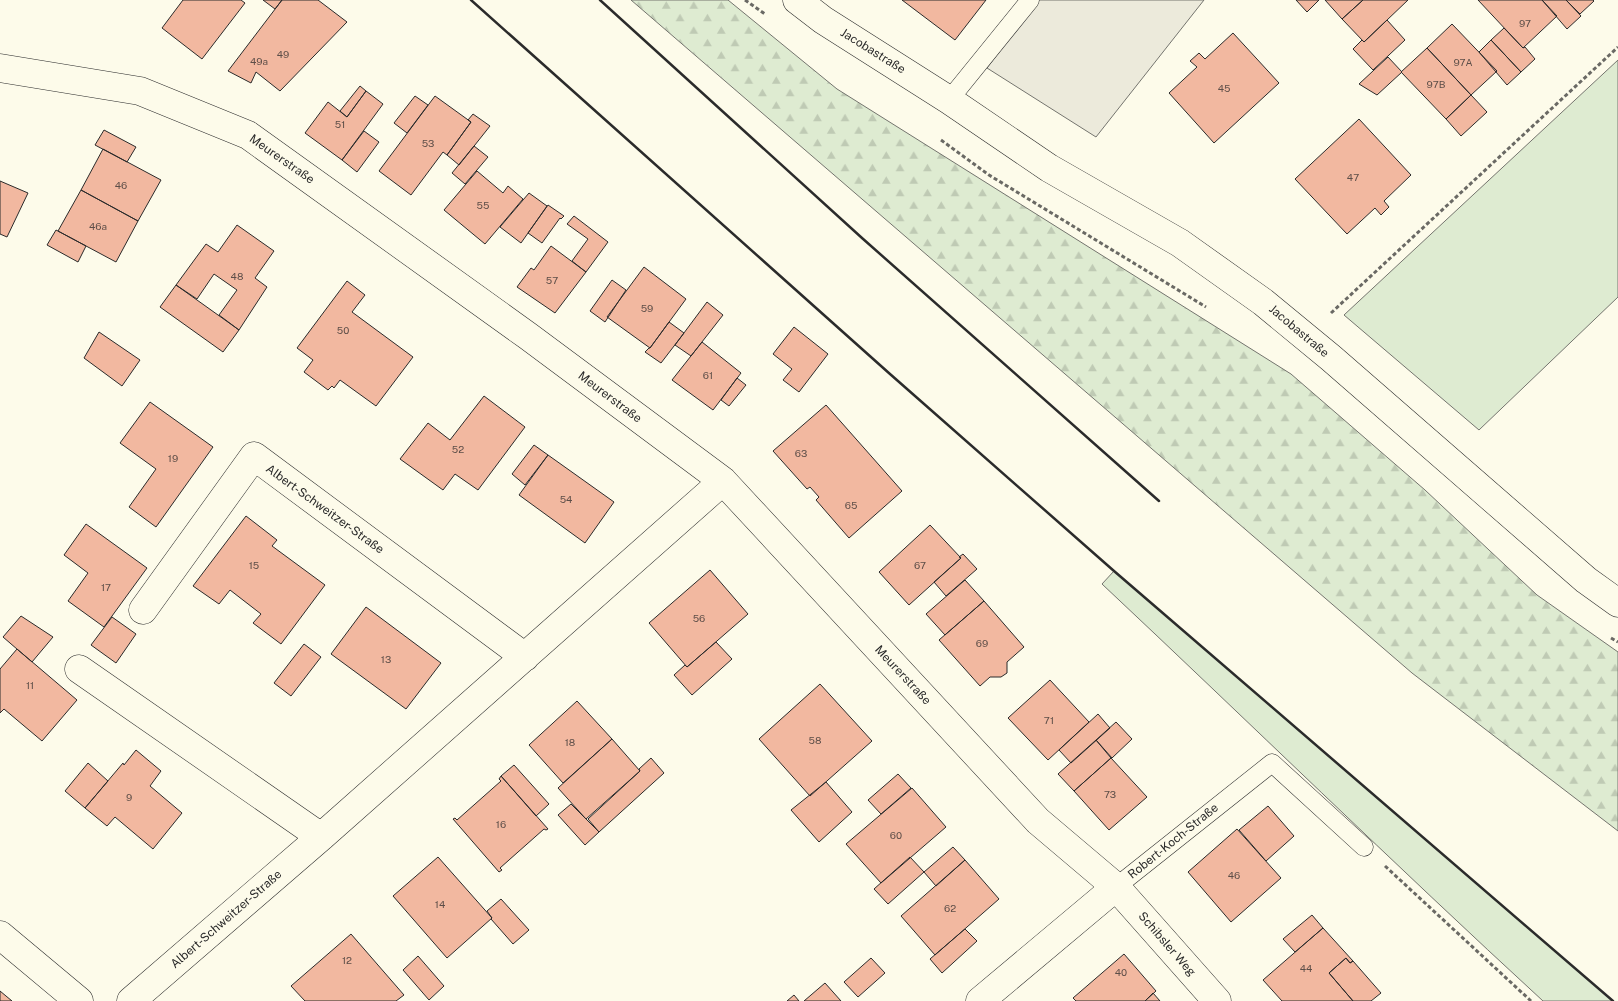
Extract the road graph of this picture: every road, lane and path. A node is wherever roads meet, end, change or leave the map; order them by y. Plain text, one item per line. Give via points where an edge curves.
1 (745, 0) edge
2 (797, 0) edge
3 (1030, 0) edge
4 (769, 17) dead end
5 (1618, 47) edge
6 (0, 68) edge
7 (950, 100) junction
8 (934, 135) dead end
9 (1212, 311) dead end
10 (1309, 340) junction
11 (722, 481) junction
12 (1618, 603) edge
13 (142, 610) dead end
14 (1605, 634) dead end
15 (1618, 642) edge
16 (525, 657) junction
17 (79, 669) dead end
18 (322, 837) junction
19 (1364, 847) joint
20 (1116, 886) junction
21 (0, 935) edge
22 (79, 1001) edge
23 (132, 1001) edge
24 (980, 1001) edge
25 (1217, 1001) edge
26 (1531, 1001) edge

1 - 4 path
2 - 7 street, Jacobastraße
3 - 7 lane
5 - 10 path via 1326,318
6 - 11 street, Meurerstraße via 140,90 248,135 528,336
7 - 10 street, Jacobastraße via 1049,168 1180,243 1263,302
8 - 9 path via 989,174
10 - 12 street, Jacobastraße via 1586,580
11 - 16 street, Albert-Schweitzer-Straße
11 - 20 street, Meurerstraße via 1038,821
13 - 16 street, Albert-Schweitzer-Straße via 254,456
14 - 15 path
16 - 18 street, Albert-Schweitzer-Straße
17 - 18 street
18 - 23 street, Albert-Schweitzer-Straße
19 - 20 lane, Robert-Koch-Straße via 1272,763
19 - 26 path
20 - 24 street, Robert-Koch-Straße
20 - 25 street, Schibsler Weg
21 - 22 street

